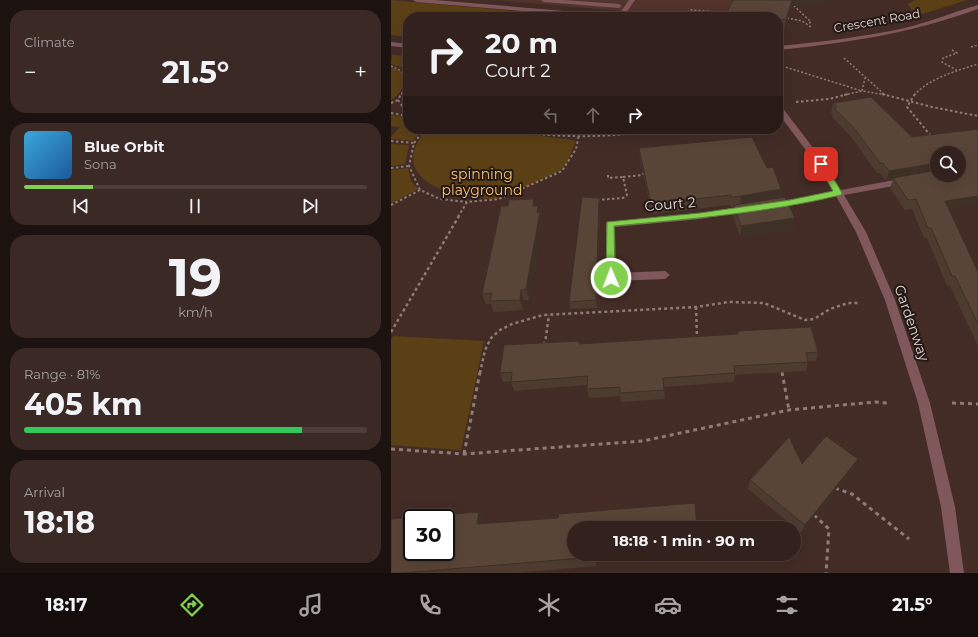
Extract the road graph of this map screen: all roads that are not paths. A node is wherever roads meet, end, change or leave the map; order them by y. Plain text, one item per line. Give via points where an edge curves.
1 (416, 0) edge
2 (544, 0) edge
3 (632, 0) edge
4 (619, 6) dead end
5 (978, 7) edge
6 (554, 12) edge
7 (624, 12) edge
8 (391, 44) edge
9 (403, 45) edge
10 (783, 47) edge
11 (783, 115) edge
12 (911, 180) edge
13 (838, 193) junction
14 (665, 275) dead end
15 (957, 573) edge

1 - 6 street
2 - 4 street
3 - 7 street
5 - 10 street, Crescent Road via 942,19 876,35
8 - 9 street
11 - 13 street, Gardenway via 821,164
12 - 13 street, Court 2
13 - 14 street, Court 2 via 700,216 610,224 611,278
13 - 15 street, Gardenway via 861,232 903,337 923,403 948,507

